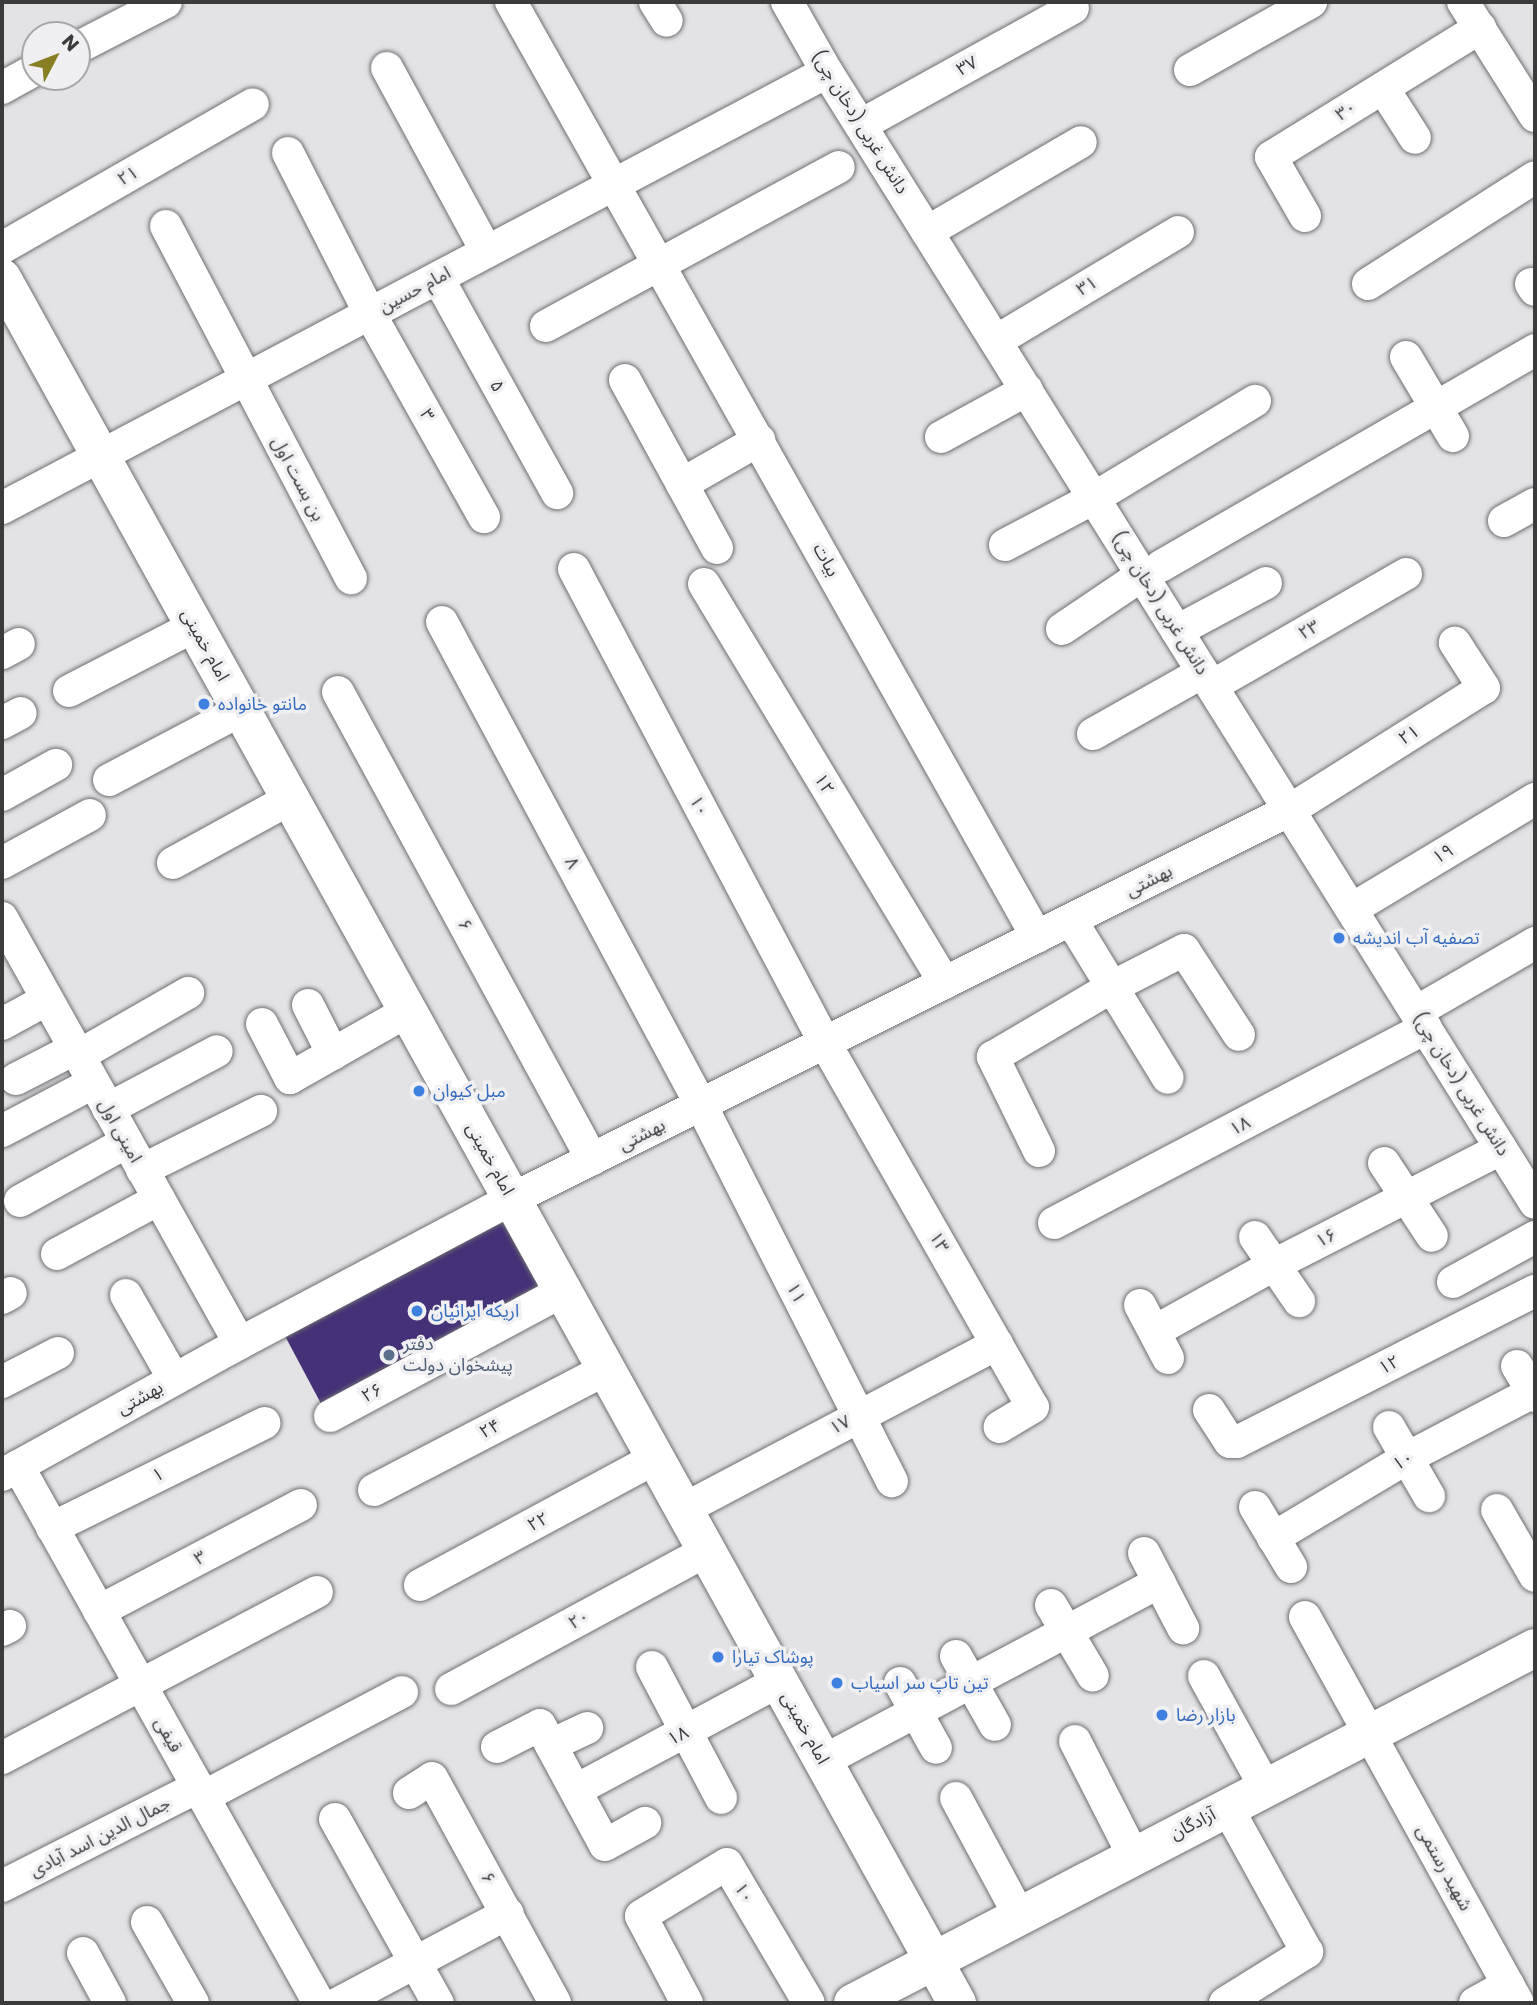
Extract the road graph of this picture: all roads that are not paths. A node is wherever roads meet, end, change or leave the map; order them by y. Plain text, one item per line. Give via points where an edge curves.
1 (166, 2) edge
2 (511, 2) edge
3 (1311, 2) edge
4 (793, 4) edge
5 (1073, 8) dead end
6 (1476, 11) edge
7 (91, 41) edge
8 (387, 68) dead end
9 (1190, 70) dead end
10 (827, 72) junction
11 (21, 78) edge
12 (1526, 81) edge
13 (2, 88) edge
14 (1383, 88) junction
15 (253, 104) dead end
16 (1535, 116) edge
17 (861, 125) junction
18 (1415, 138) dead end
19 (1081, 142) dead end
20 (288, 153) dead end
21 (839, 167) dead end
22 (1535, 177) edge
23 (615, 184) junction
24 (1305, 216) dead end
25 (166, 226) dead end
26 (928, 232) junction
27 (1178, 232) dead end
28 (2, 248) edge
29 (487, 252) junction
30 (660, 265) junction
31 (438, 278) junction
32 (1368, 284) dead end
33 (5, 290) edge
34 (370, 313) junction
35 (546, 326) dead end
36 (996, 341) junction
37 (1535, 350) edge
38 (1406, 357) dead end
39 (245, 380) junction
40 (625, 380) dead end
41 (1027, 390) junction
42 (1255, 401) dead end
43 (1435, 408) junction
44 (1452, 436) dead end
45 (941, 437) dead end
46 (759, 440) junction
47 (101, 456) junction
48 (682, 484) junction
49 (556, 493) dead end
50 (1094, 498) junction
51 (1535, 504) edge
52 (2, 508) edge
53 (484, 517) dead end
54 (1504, 522) dead end
55 (1005, 545) dead end
56 (717, 548) dead end
57 (574, 569) dead end
58 (1152, 571) junction
59 (1406, 574) dead end
60 (351, 578) dead end
61 (1266, 583) dead end
62 (704, 584) dead end
63 (442, 622) dead end
64 (195, 626) junction
65 (1062, 629) dead end
66 (1177, 631) junction
67 (1455, 643) dead end
68 (1207, 679) junction
69 (69, 691) dead end
70 (338, 692) dead end
71 (241, 710) junction
72 (1093, 734) dead end
73 (56, 765) dead end
74 (109, 780) dead end
75 (2, 795) edge
76 (290, 799) junction
77 (1535, 799) edge
78 (1290, 810) junction
79 (90, 815) dead end
80 (2, 863) edge
81 (173, 863) dead end
82 (1352, 909) junction
83 (1071, 920) junction
84 (6, 937) edge
85 (1037, 937) junction
86 (1535, 943) edge
87 (945, 983) junction
88 (1112, 987) junction
89 (188, 993) dead end
90 (46, 1000) junction
91 (308, 1005) dead end
92 (408, 1012) junction
93 (1421, 1020) junction
94 (2, 1024) edge
95 (262, 1024) dead end
96 (1239, 1035) dead end
97 (825, 1043) junction
98 (217, 1051) dead end
99 (76, 1053) junction
100 (333, 1054) junction
101 (1168, 1078) dead end
102 (16, 1079) dead end
103 (101, 1096) junction
104 (701, 1105) junction
105 (261, 1111) dead end
106 (2, 1131) edge
107 (127, 1142) junction
108 (1501, 1149) junction
109 (1039, 1151) dead end
110 (592, 1159) junction
111 (1384, 1163) dead end
112 (142, 1170) junction
113 (1531, 1188) edge
114 (1406, 1195) junction
115 (159, 1199) junction
116 (512, 1199) junction
117 (20, 1201) dead end
118 (1054, 1223) dead end
119 (1432, 1236) dead end
120 (1255, 1237) dead end
121 (1535, 1237) edge
122 (57, 1254) dead end
123 (1274, 1265) junction
124 (1453, 1282) dead end
125 (563, 1291) junction
126 (1535, 1291) edge
127 (126, 1295) dead end
128 (1299, 1301) dead end
129 (1154, 1331) dead end
130 (240, 1343) junction
131 (997, 1344) junction
132 (58, 1353) dead end
133 (1517, 1366) dead end
134 (606, 1369) junction
135 (174, 1379) junction
136 (2, 1382) edge
137 (1535, 1393) edge
138 (1209, 1410) dead end
139 (858, 1415) junction
140 (330, 1416) dead end
141 (264, 1423) dead end
142 (1000, 1427) dead end
143 (1389, 1427) dead end
144 (656, 1458) junction
145 (1405, 1459) junction
146 (10, 1470) edge
147 (892, 1481) dead end
148 (374, 1490) dead end
149 (1429, 1496) dead end
150 (300, 1505) dead end
151 (1255, 1507) dead end
152 (684, 1509) junction
153 (1497, 1510) dead end
154 (52, 1528) junction
155 (1273, 1538) junction
156 (706, 1551) junction
157 (1144, 1553) dead end
158 (1291, 1567) dead end
159 (1535, 1576) edge
160 (1159, 1582) junction
161 (420, 1585) dead end
162 (317, 1592) dead end
163 (1051, 1605) dead end
164 (99, 1611) junction
165 (1305, 1617) dead end
166 (1183, 1628) dead end
167 (1068, 1632) junction
168 (1535, 1649) edge
169 (956, 1656) dead end
170 (652, 1667) dead end
171 (1093, 1676) dead end
172 (1204, 1676) dead end
173 (779, 1681) junction
174 (972, 1683) junction
175 (900, 1684) dead end
176 (141, 1686) junction
177 (452, 1689) dead end
178 (402, 1692) dead end
179 (916, 1712) junction
180 (995, 1724) dead end
181 (587, 1728) dead end
182 (686, 1731) junction
183 (1370, 1732) junction
184 (1075, 1741) dead end
185 (551, 1745) junction
186 (497, 1746) dead end
187 (936, 1748) dead end
188 (2, 1758) edge
189 (823, 1761) junction
190 (1265, 1787) junction
191 (576, 1790) junction
192 (200, 1792) junction
193 (409, 1793) dead end
194 (721, 1798) dead end
195 (956, 1798) dead end
196 (1227, 1807) junction
197 (335, 1819) dead end
198 (645, 1823) dead end
199 (1133, 1855) junction
200 (2, 1886) edge
201 (508, 1913) junction
202 (1019, 1915) junction
203 (146, 1922) dead end
204 (83, 1953) dead end
205 (933, 1960) junction
206 (416, 1962) junction
207 (1513, 1994) edge
208 (110, 2003) edge
209 (192, 2003) edge
210 (319, 2003) edge
211 (339, 2003) edge
212 (438, 2003) edge
213 (555, 2003) edge
214 (687, 2003) edge
215 (809, 2003) edge
216 (853, 2003) edge
217 (957, 2003) edge
218 (1225, 2003) edge
219 (1475, 2003) edge

1 - 7 street
2 - 23 street
3 - 9 street
4 - 10 street, دانش غربی (دخان چی)
5 - 17 street, ۳۷
6 - 12 street
6 - 14 street, ۳۰
8 - 29 street
10 - 17 street, دانش غربی (دخان چی)
10 - 23 street, امام حسین
11 - 13 street
12 - 16 street
14 - 18 street
14 - 24 street, ۳۰ via 1271,157
15 - 28 street, ۲۱
17 - 26 street, دانش غربی (دخان چی)
19 - 26 street
20 - 34 street, ۳
21 - 30 street
22 - 32 street
23 - 29 street, امام حسین
23 - 30 street, بیات
25 - 39 street
26 - 36 street, دانش غربی (دخان چی)
27 - 36 street, ۳۱
29 - 31 street, امام حسین
30 - 35 street
30 - 46 street, بیات
31 - 34 street, امام حسین
31 - 49 street, ۵
33 - 47 main road, امام خمینی
34 - 39 street, امام حسین
34 - 53 street, ۳
36 - 41 street, دانش غربی (دخان چی)
37 - 43 street
38 - 43 street
39 - 47 street, امام حسین
39 - 60 street, بن بست اول
40 - 48 street
41 - 45 street
41 - 50 street, دانش غربی (دخان چی)
42 - 50 street
43 - 44 street
43 - 58 street
46 - 48 street
46 - 85 street, بیات
47 - 52 street, امام حسین
47 - 64 main road, امام خمینی
48 - 56 street
50 - 55 street
50 - 58 street, دانش غربی (دخان چی)
51 - 54 street
57 - 97 street, ۱۰
58 - 65 street
58 - 66 street, دانش غربی (دخان چی)
59 - 68 street, ۲۳
61 - 66 street
62 - 87 street, ۱۲
63 - 104 street, ۸
64 - 69 street
64 - 71 main road, امام خمینی
66 - 68 street, دانش غربی (دخان چی)
67 - 78 street, ۲۱ via 1484,688
68 - 72 street, ۲۳
68 - 78 street, دانش غربی (دخان چی)
70 - 110 street, ۶
71 - 74 street
71 - 76 main road, امام خمینی
73 - 75 street
76 - 81 street
76 - 92 main road, امام خمینی
77 - 82 street, ۱۹
78 - 82 street, دانش غربی (دخان چی)
78 - 83 street, بهشتی
79 - 80 street
82 - 93 street, دانش غربی (دخان چی)
83 - 85 street, بهشتی
83 - 88 street
84 - 90 street, امینی اول
85 - 87 street, بهشتی
86 - 93 street
87 - 97 street, بهشتی
88 - 96 street via 1184,950
88 - 101 street
88 - 109 street via 993,1058
89 - 99 street
90 - 94 street
90 - 99 street, امینی اول
91 - 100 street
92 - 100 street
92 - 116 main road, امام خمینی
93 - 108 street, دانش غربی (دخان چی)
93 - 118 street, ۱۸
95 - 100 street via 290,1078
97 - 104 street, بهشتی
97 - 131 street, ۱۳
98 - 103 street
99 - 102 street
99 - 103 street, امینی اول
103 - 106 street
103 - 107 street, امینی اول
104 - 110 street, بهشتی
104 - 139 street, ۱۱
105 - 112 street
107 - 112 street, امینی اول
107 - 117 street
108 - 113 street, دانش غربی (دخان چی)
108 - 114 street, ۱۶
110 - 116 street, بهشتی
111 - 114 street
112 - 115 street, امینی اول
114 - 119 street
114 - 123 street, ۱۶
115 - 122 street
115 - 130 street, امینی اول
116 - 125 main road, امام خمینی
116 - 130 street, بهشتی
120 - 123 street
121 - 124 street
123 - 128 street
123 - 129 street, ۱۶
125 - 134 main road, امام خمینی
125 - 140 street, ۲۶
126 - 138 street, ۱۲ via 1244,1438 1230,1442
127 - 135 street
130 - 135 street, بهشتی
131 - 139 street, ۱۷
131 - 142 street, ۱۳ via 1033,1407
132 - 136 street
133 - 137 street
134 - 144 main road, امام خمینی
134 - 148 street, ۲۴
135 - 146 street, بهشتی
137 - 145 street, ۱۰
139 - 147 street, ۱۱
139 - 152 street, ۱۷
141 - 154 street, ۱
143 - 145 street
144 - 152 main road, امام خمینی
144 - 161 street, ۲۲
145 - 149 street
145 - 155 street, ۱۰
146 - 154 street, قیفی
150 - 164 street, ۳
151 - 155 street
152 - 156 main road, امام خمینی
153 - 159 street
154 - 164 street, قیفی
155 - 158 street
156 - 173 main road, امام خمینی
156 - 177 street, ۲۰
157 - 160 street
160 - 166 street
160 - 167 street
162 - 176 street
163 - 167 street
164 - 176 street, قیفی
165 - 183 street, شهید رستمی
167 - 171 street
167 - 174 street
168 - 183 main road, آزادگان
169 - 174 street
170 - 182 street
172 - 190 street
173 - 182 street, ۱۸
173 - 189 main road, امام خمینی
174 - 179 street
174 - 180 street
175 - 179 street
176 - 188 street
176 - 192 street, قیفی
178 - 192 street, جمال الدین اسد آبادی
179 - 187 street
179 - 189 street
181 - 185 street
182 - 191 street, ۱۸
182 - 194 street
183 - 190 main road, آزادگان
183 - 207 street, شهید رستمی
184 - 199 street
185 - 186 street via 540,1725
185 - 191 street
189 - 205 main road, امام خمینی
190 - 196 main road, آزادگان
191 - 198 street via 605,1845
192 - 200 street, جمال الدین اسد آبادی
192 - 210 street, قیفی
193 - 201 street, ۶ via 432,1778
195 - 202 street
196 - 199 main road, آزادگان
196 - 218 street via 1307,1952
197 - 206 street
199 - 202 main road, آزادگان
201 - 206 street
201 - 213 street, ۶
202 - 205 main road, آزادگان
203 - 209 street
204 - 208 street
205 - 216 main road, آزادگان
205 - 217 main road, امام خمینی
206 - 211 street
206 - 212 street
207 - 219 street
214 - 215 street, ۱۰ via 641,1916 727,1864

